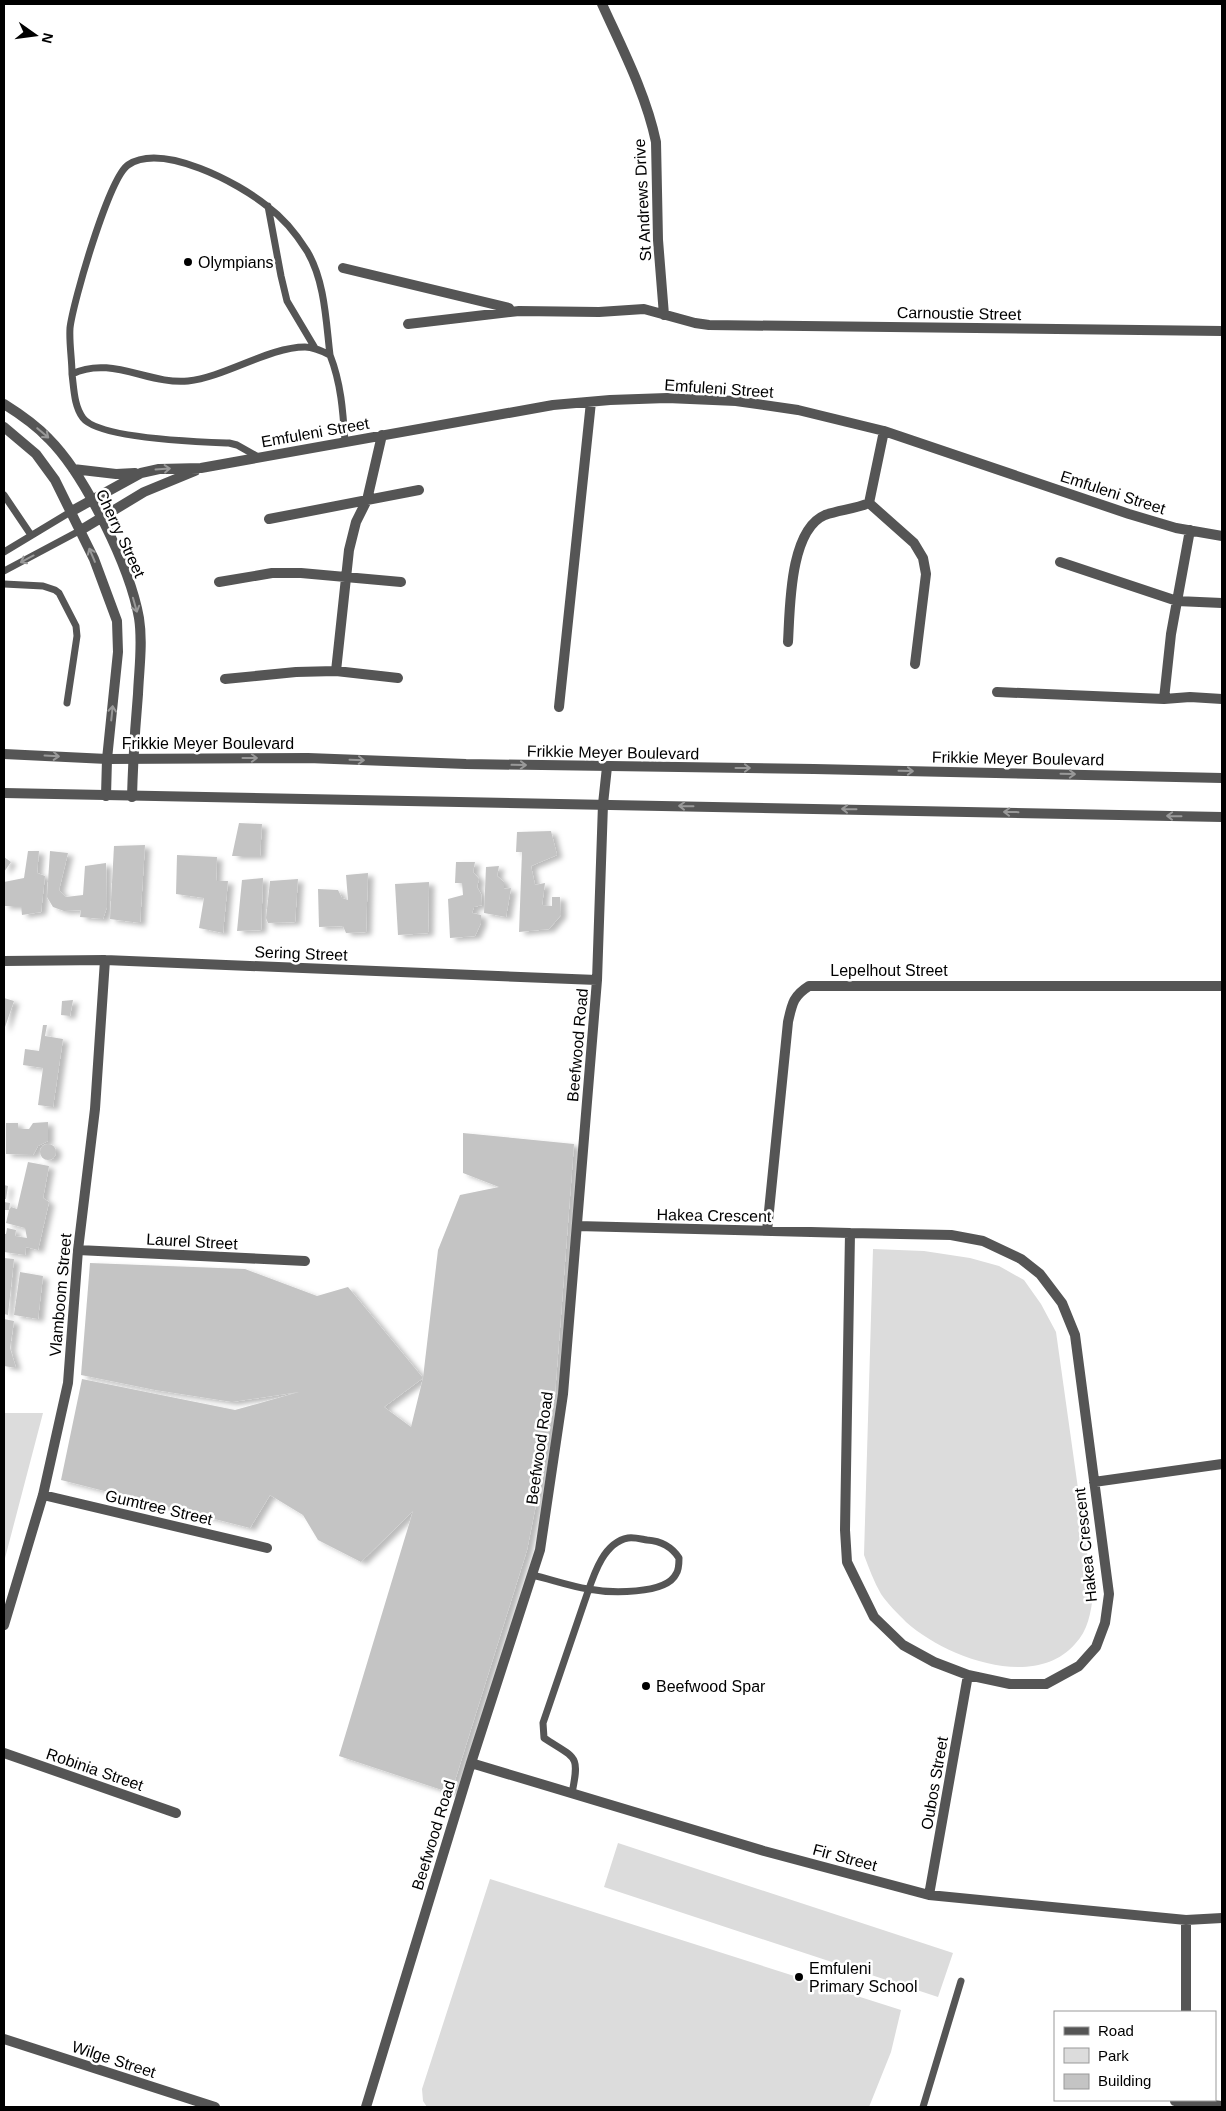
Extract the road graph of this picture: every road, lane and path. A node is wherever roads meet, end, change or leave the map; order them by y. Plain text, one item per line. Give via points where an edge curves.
1 (602, 4) edge
2 (268, 206) junction
3 (343, 268) dead end
4 (519, 310) junction
5 (664, 315) junction
6 (408, 324) dead end
7 (1222, 331) edge
8 (315, 348) junction
9 (330, 355) junction
10 (72, 374) junction
11 (591, 402) junction
12 (4, 404) edge
13 (4, 428) edge
14 (884, 431) junction
15 (382, 435) junction
16 (345, 442) junction
17 (260, 458) junction
18 (201, 468) junction
19 (74, 469) junction
20 (141, 473) junction
21 (419, 490) dead end
22 (4, 495) edge
23 (91, 500) junction
24 (367, 500) junction
25 (869, 503) junction
26 (72, 512) junction
27 (269, 518) dead end
28 (102, 520) junction
29 (81, 530) junction
30 (1190, 530) junction
31 (31, 536) junction
32 (1222, 536) edge
33 (4, 552) edge
34 (1060, 562) dead end
35 (4, 571) edge
36 (345, 577) junction
37 (219, 582) dead end
38 (401, 582) dead end
39 (4, 584) edge
40 (1177, 601) junction
41 (1222, 602) edge
42 (788, 642) dead end
43 (914, 664) dead end
44 (336, 671) junction
45 (398, 678) dead end
46 (225, 679) dead end
47 (997, 692) dead end
48 (1164, 699) junction
49 (1222, 699) edge
50 (67, 703) dead end
51 (560, 707) dead end
52 (4, 754) edge
53 (133, 758) junction
54 (107, 759) junction
55 (607, 767) junction
56 (1222, 778) edge
57 (4, 793) edge
58 (106, 796) junction
59 (132, 797) junction
60 (603, 804) junction
61 (1222, 817) edge
62 (105, 960) junction
63 (4, 961) edge
64 (597, 980) junction
65 (1222, 986) edge
66 (577, 1226) junction
67 (767, 1231) junction
68 (850, 1233) junction
69 (78, 1250) junction
70 (305, 1261) dead end
71 (1222, 1464) edge
72 (1094, 1482) junction
73 (43, 1495) junction
74 (267, 1548) dead end
75 (532, 1575) junction
76 (589, 1589) junction
77 (4, 1625) edge
78 (968, 1676) junction
79 (4, 1754) edge
80 (471, 1763) junction
81 (572, 1793) junction
82 (176, 1813) dead end
83 (929, 1895) junction
84 (1222, 1918) edge
85 (1186, 1920) junction
86 (961, 1981) dead end
87 (1186, 2011) edge
88 (4, 2039) edge
89 (1175, 2103) edge
90 (1222, 2106) edge
91 (215, 2107) edge
92 (366, 2107) edge
93 (923, 2107) edge

1 - 5 street, St Andrews Drive via 632,71 654,135
2 - 8 lane via 287,301
2 - 9 lane via 308,252 323,304
2 - 10 lane via 230,181 182,163 156,157 139,159 126,166 114,186 79,286 70,329
3 - 4 street
4 - 5 street, Carnoustie Street via 599,312 644,309
4 - 6 street
5 - 7 street, Carnoustie Street via 718,325
8 - 9 lane
8 - 10 lane via 283,351 190,381 172,382 108,368 84,368
9 - 16 lane via 342,397
10 - 17 lane via 77,407 84,420 100,430 229,443
11 - 14 street, Emfuleni Street via 667,398 736,401 798,410
11 - 15 street, Emfuleni Street via 510,412
11 - 51 street
12 -> 19 street, Cherry Street via 49,439
13 - 26 street via 36,454 56,480
14 - 25 street
14 - 30 street, Emfuleni Street via 1129,514
15 - 16 street, Emfuleni Street
15 - 24 street
16 - 17 street, Emfuleni Street
17 - 18 street, Emfuleni Street
20 -> 18 street, Emfuleni Street
18 - 28 street, Emfuleni Street via 144,492
19 - 20 street
19 - 23 street, Cherry Street
20 - 23 street, Emfuleni Street
21 - 24 street
22 - 31 lane
23 - 26 street, Emfuleni Street
23 - 28 street, Cherry Street
24 - 27 street
24 - 36 street via 353,534
25 - 42 street via 824,516 811,524 804,535 792,580
25 - 43 street via 914,542 924,558 926,574
26 - 29 street
26 - 31 lane
28 - 29 street, Emfuleni Street
28 -> 53 street, Cherry Street via 129,582 139,618 140,654
29 -> 35 lane
54 -> 29 street via 118,652 117,621
30 - 32 street, Emfuleni Street
30 - 40 street
31 - 33 lane
34 - 40 street
36 - 37 street via 272,573
36 - 38 street
36 - 44 street
39 - 50 lane via 43,586 59,593 76,626 77,636
40 - 41 street
40 - 48 street
44 - 45 street
44 - 46 street
47 - 48 street
48 - 49 street
52 -> 54 street, Frikkie Meyer Boulevard
53 - 54 street, Frikkie Meyer Boulevard
53 -> 55 street, Frikkie Meyer Boulevard via 308,758
53 - 59 street, Cherry Street
54 - 58 street
55 -> 56 street, Frikkie Meyer Boulevard via 814,768
55 - 60 street, Beefwood Road
57 - 58 street
58 - 59 street
59 - 60 street
61 -> 60 street
60 - 64 street, Beefwood Road
62 - 63 street, Sering Street
62 - 64 street, Sering Street
62 - 69 street, Vlamboom Street via 95,1109
64 - 66 street, Beefwood Road
65 - 67 street, Lepelhout Street via 810,986 798,993 788,1022
66 - 67 street, Hakea Crescent
66 - 75 street, Beefwood Road via 563,1394 540,1550
67 - 68 street, Hakea Crescent
68 - 72 street, Hakea Crescent via 951,1235 983,1241 1021,1259 1040,1274 1062,1303 1075,1335
68 - 78 street, Hakea Crescent via 845,1498 847,1562 874,1617 896,1638 934,1662
69 - 70 street, Laurel Street
69 - 73 street, Vlamboom Street via 68,1383
71 - 72 street
72 - 78 street, Hakea Crescent via 1108,1594 1105,1622 1096,1647 1079,1666 1046,1684 1010,1684
73 - 74 street, Gumtree Street
73 - 77 street, Vlamboom Street
75 - 76 lane
75 - 80 street, Beefwood Road
76 - 76 lane via 613,1544 628,1538 656,1540 673,1549 679,1558 677,1573 670,1582 651,1589
76 - 81 lane via 542,1723 544,1738 573,1757 577,1767
78 - 83 street, Oubos Street
79 - 82 street, Robinia Street
80 - 81 street, Fir Street
80 - 92 street, Beefwood Road
81 - 83 street, Fir Street via 764,1851
83 - 85 street, Fir Street
84 - 85 street, Fir Street
85 - 87 street
86 - 93 lane
88 - 91 street, Wilge Street
89 - 90 street

